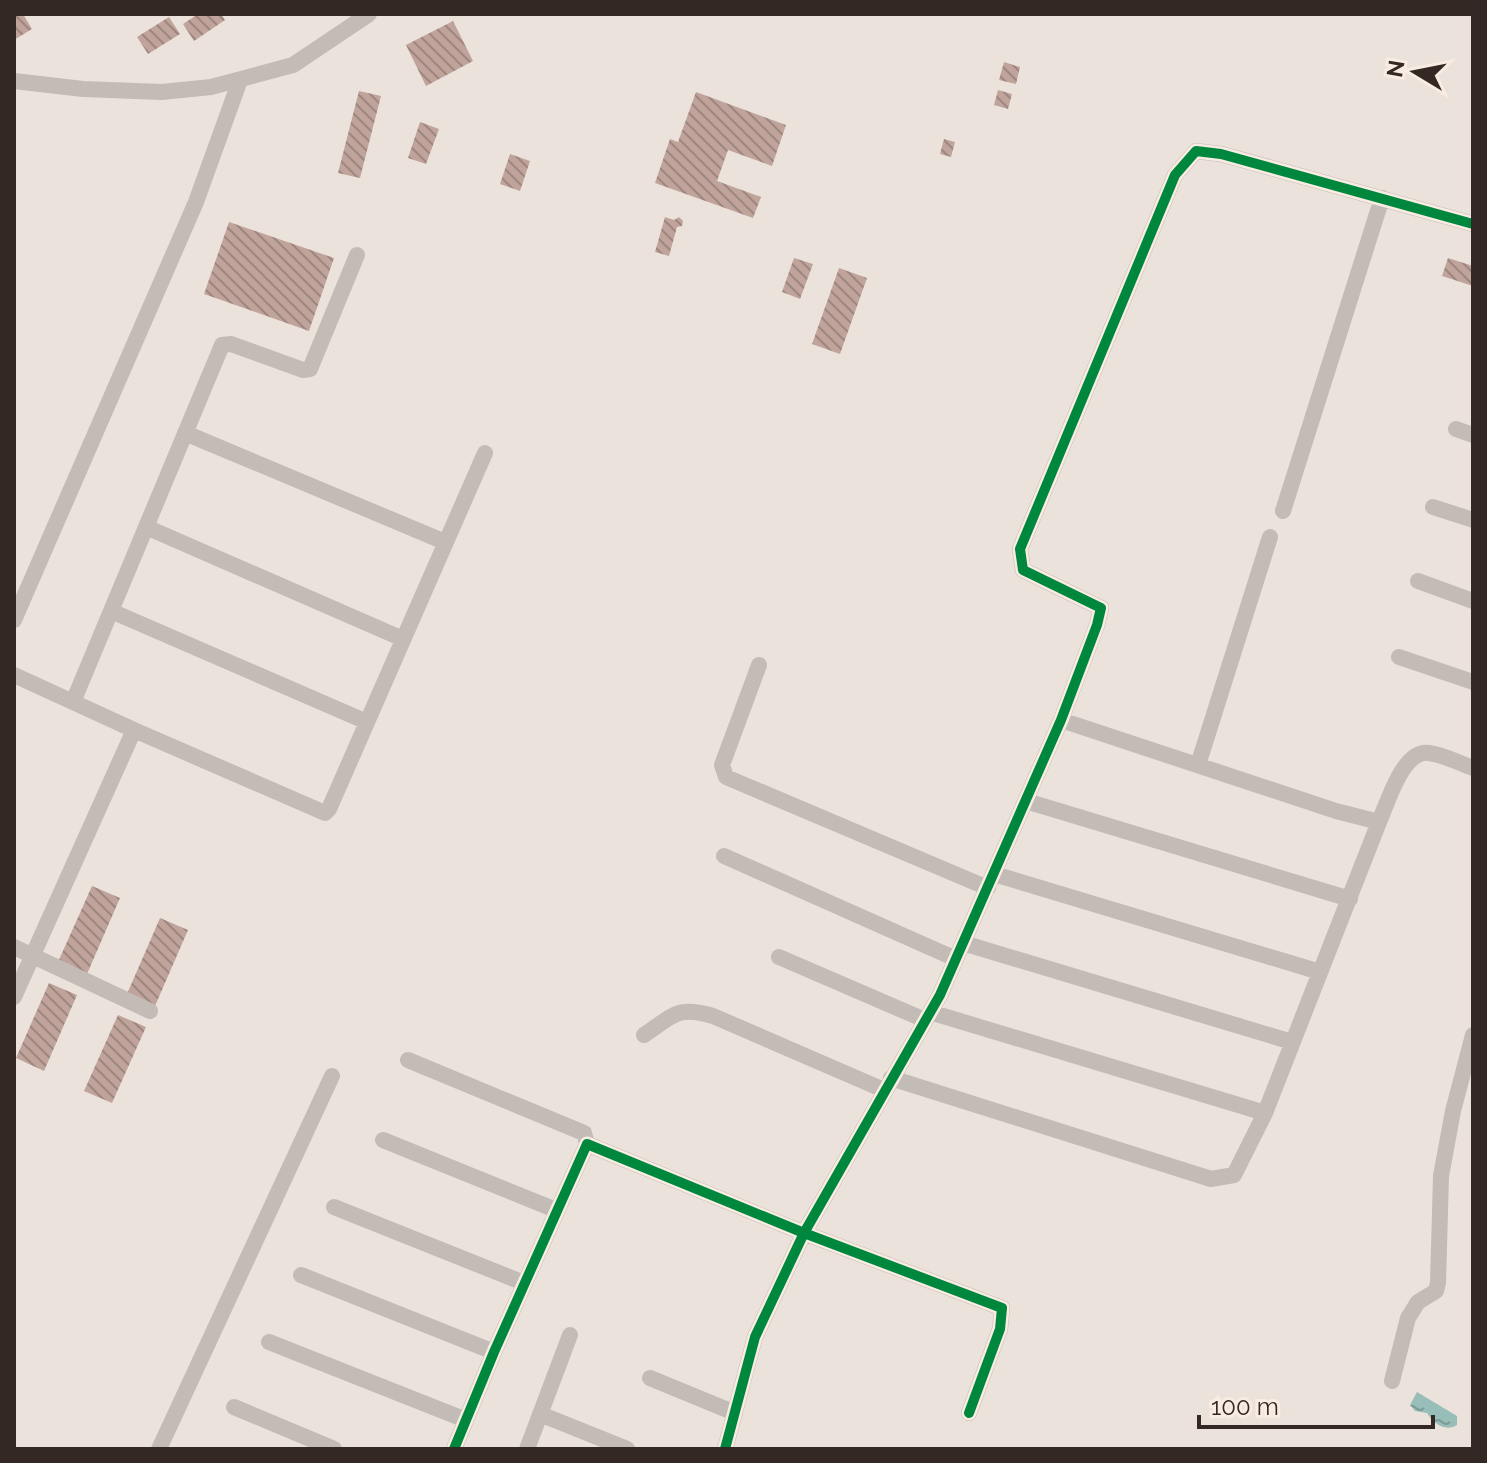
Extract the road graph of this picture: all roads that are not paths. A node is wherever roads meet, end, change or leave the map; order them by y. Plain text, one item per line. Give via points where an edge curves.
1 (369, 14) edge
2 (240, 80) junction
3 (14, 81) edge
4 (1382, 198) junction
5 (1473, 224) edge
6 (357, 255) dead end
7 (1456, 429) dead end
8 (185, 433) junction
9 (1473, 435) edge
10 (485, 453) dead end
11 (1433, 507) dead end
12 (1283, 511) dead end
13 (1473, 520) edge
14 (146, 527) junction
15 (1270, 537) dead end
16 (445, 542) junction
17 (1418, 581) dead end
18 (1473, 601) edge
19 (111, 611) junction
20 (14, 620) edge
21 (403, 639) junction
22 (1399, 657) dead end
23 (759, 665) dead end
24 (14, 675) edge
25 (1473, 682) edge
26 (73, 702) junction
27 (1061, 720) junction
28 (367, 722) junction
29 (134, 730) junction
30 (1198, 765) junction
31 (1473, 768) edge
32 (1026, 801) junction
33 (1379, 822) junction
34 (724, 856) dead end
35 (991, 881) junction
36 (1350, 899) junction
37 (963, 943) junction
38 (14, 947) edge
39 (32, 957) junction
40 (779, 957) dead end
41 (956, 959) junction
42 (1320, 972) junction
43 (14, 997) edge
44 (150, 1011) dead end
45 (927, 1016) junction
46 (644, 1035) dead end
47 (1473, 1035) edge
48 (1292, 1042) junction
49 (408, 1060) dead end
50 (332, 1076) dead end
51 (888, 1084) junction
52 (1265, 1113) junction
53 (383, 1140) dead end
54 (587, 1144) junction
55 (334, 1207) dead end
56 (556, 1210) junction
57 (804, 1233) junction
58 (301, 1275) dead end
59 (524, 1283) junction
60 (570, 1335) dead end
61 (269, 1342) dead end
62 (494, 1352) junction
63 (650, 1378) dead end
64 (1392, 1381) dead end
65 (234, 1407) dead end
66 (735, 1413) junction
67 (969, 1413) dead end
68 (540, 1414) junction
69 (466, 1420) junction
70 (159, 1449) edge
71 (334, 1449) edge
72 (454, 1449) edge
73 (527, 1449) edge
74 (627, 1449) edge
75 (725, 1449) edge

1 - 2 street via 293,65
2 - 3 street via 162,92
2 - 20 street via 196,202
4 - 5 street
4 - 12 street
4 - 27 street via 1209,152 1196,151 1175,175 1020,549 1023,570 1101,608
6 - 8 street via 310,369 222,345
7 - 9 street
8 - 14 street
8 - 16 street
10 - 16 street
11 - 13 street
14 - 19 street
14 - 21 street
15 - 30 street
16 - 21 street
17 - 18 street
19 - 26 street
19 - 28 street
21 - 28 street
22 - 25 street
23 - 35 street via 722,765 726,777
24 - 26 street
26 - 29 street
27 - 30 street
27 - 32 street
28 - 29 street via 325,813
29 - 39 street
30 - 33 street
31 - 33 street via 1427,752 1415,755 1403,768
32 - 35 street
32 - 36 street
33 - 36 street
34 - 41 street
35 - 37 street
35 - 42 street
36 - 42 street
37 - 41 street
37 - 48 street
38 - 39 street
39 - 43 street
39 - 44 street
40 - 45 street
41 - 45 street
42 - 48 street
45 - 51 street
45 - 52 street
46 - 51 street via 679,1011 695,1011
47 - 64 street via 1441,1176 1438,1283 1408,1318
48 - 52 street
49 - 54 street via 584,1133
50 - 70 street
51 - 52 street via 1211,1179 1234,1175
51 - 57 street
53 - 56 street
54 - 56 street
54 - 57 street
55 - 59 street
56 - 59 street
57 - 66 street via 755,1337
57 - 67 street via 1002,1308 1000,1329
58 - 62 street
59 - 62 street
60 - 68 street
61 - 69 street
62 - 69 street
63 - 66 street
65 - 71 street
66 - 75 street
68 - 73 street
68 - 74 street
69 - 72 street

